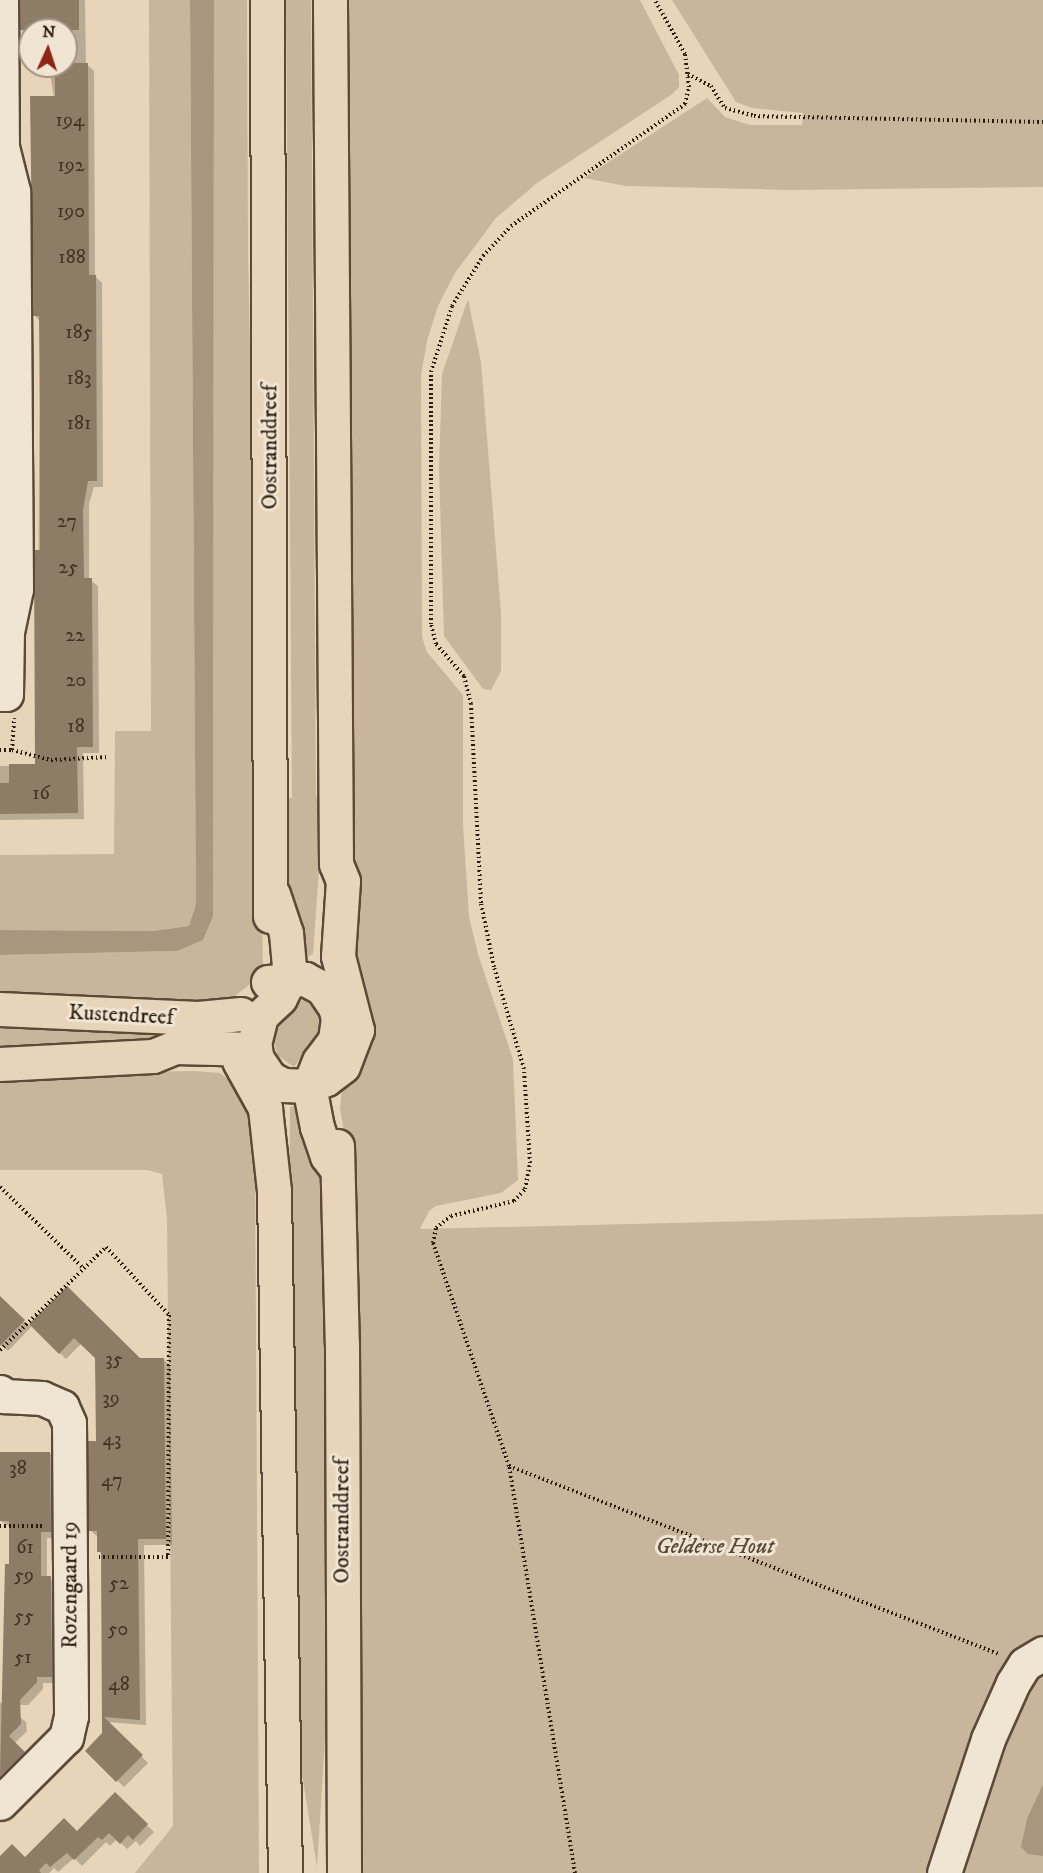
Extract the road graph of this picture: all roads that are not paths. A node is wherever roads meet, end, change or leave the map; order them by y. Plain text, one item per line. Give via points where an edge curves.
1 (1, 0) edge
2 (267, 0) edge
3 (330, 0) edge
4 (1, 87) edge
5 (1, 147) edge
6 (3, 632) edge
7 (3, 694) edge
8 (281, 979) junction
9 (331, 983) junction
10 (0, 1009) edge
11 (241, 1014) junction
12 (244, 1054) junction
13 (0, 1064) edge
14 (318, 1083) junction
15 (270, 1091) junction
16 (0, 1392) edge
17 (1034, 1659) edge
18 (0, 1803) edge
19 (285, 1873) edge
20 (344, 1873) edge
21 (944, 1873) edge

1 - 4 street
2 - 8 main road, Oostranddreef via 273,894 286,933
3 - 9 main road via 336,864 328,883
4 - 5 street
5 - 6 street via 12,191 16,589
6 - 7 street
8 - 9 main road
8 - 11 main road via 256,990
8 - 12 main road via 280,998 261,1016
9 - 14 main road via 357,1017 356,1042 343,1066
10 - 11 main road, Kustendreef via 170,1017
11 - 12 main road
12 - 13 main road, Kustendreef via 176,1063 153,1056
12 - 15 main road via 263,1071
14 - 15 main road
14 - 20 main road, Oostranddreef via 338,1150
15 - 19 main road
16 - 18 street, Rozengaard 19 via 4,1396 42,1398 62,1407 69,1423 71,1716 66,1737
17 - 21 street via 988,1739

